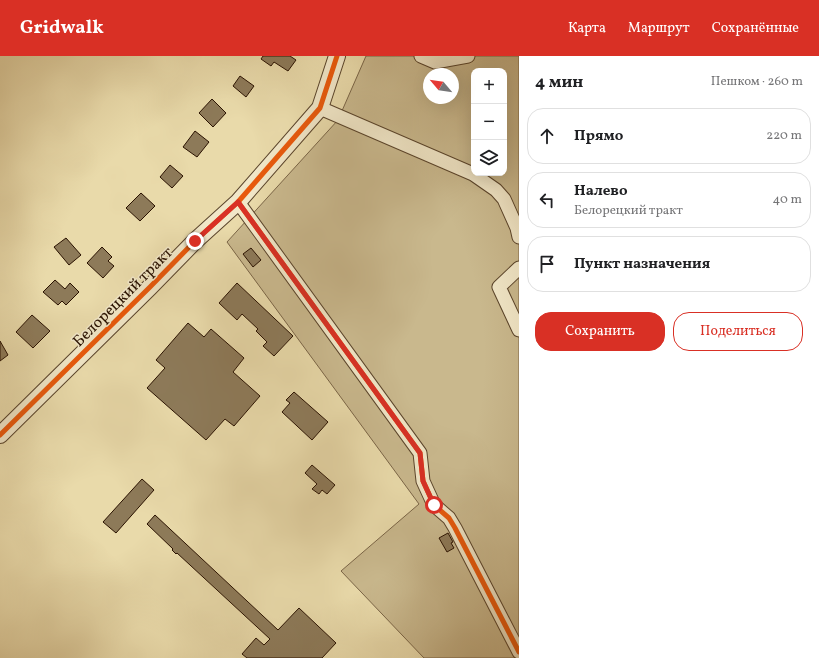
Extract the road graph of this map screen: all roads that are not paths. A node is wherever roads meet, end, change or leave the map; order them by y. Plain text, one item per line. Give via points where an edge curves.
1 (336, 56) edge
2 (422, 56) edge
3 (468, 56) edge
4 (320, 108) junction
5 (238, 202) junction
6 (519, 237) edge
7 (519, 268) edge
8 (519, 330) edge
9 (0, 435) edge
10 (519, 652) edge

1 - 4 street, Белорецкий тракт
2 - 3 street via 435,62
4 - 5 street, Белорецкий тракт
4 - 6 street via 473,174 504,199
5 - 9 street, Белорецкий тракт via 195,241
5 - 10 street via 420,453 423,481 434,505 449,518 455,528
7 - 8 street via 499,287

